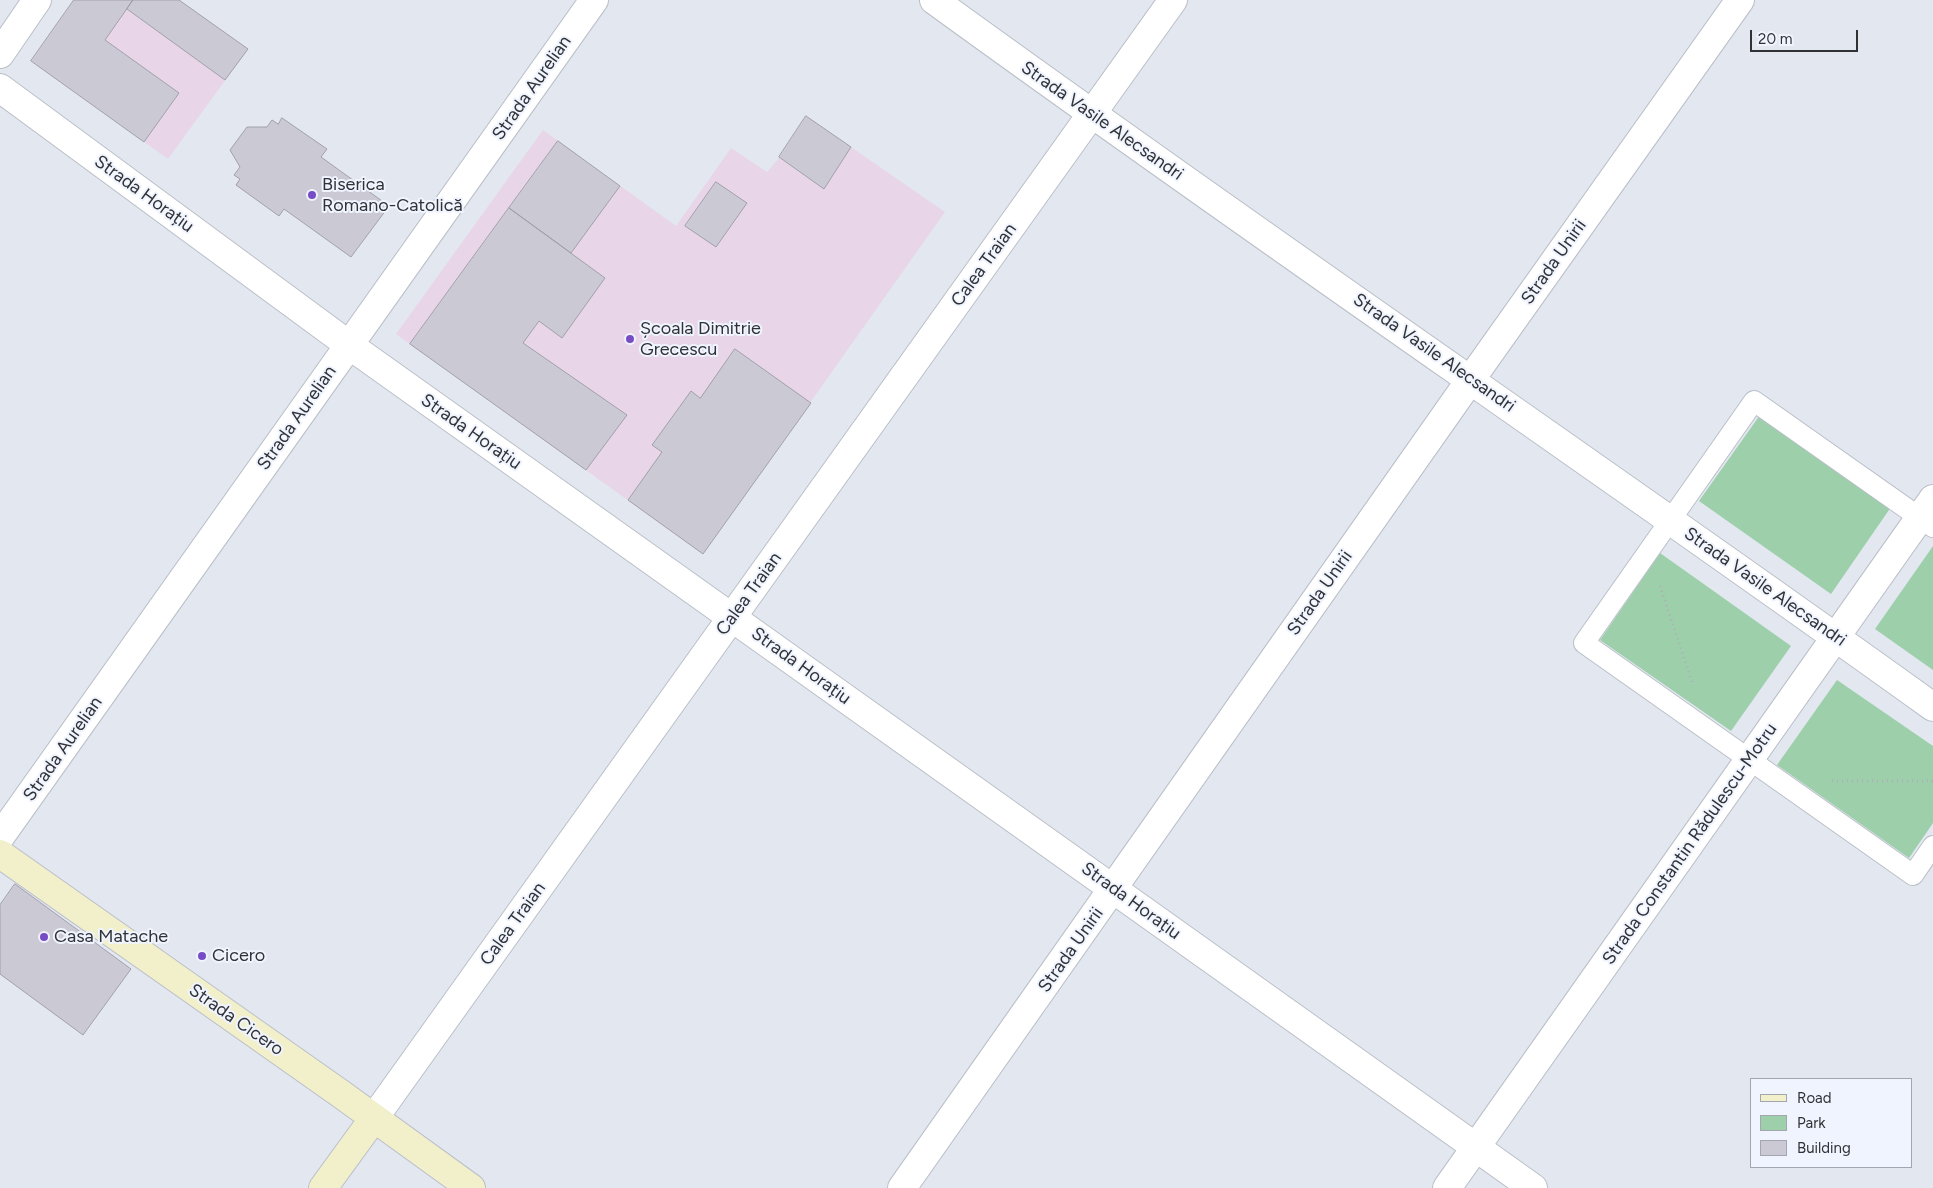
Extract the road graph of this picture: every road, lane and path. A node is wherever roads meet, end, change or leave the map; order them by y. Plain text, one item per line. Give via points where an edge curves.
1 (37, 0) edge
2 (594, 0) edge
3 (934, 0) edge
4 (1173, 0) edge
5 (1740, 0) edge
6 (0, 54) edge
7 (0, 88) edge
8 (1092, 114) junction
9 (349, 345) junction
10 (1471, 379) junction
11 (1929, 514) edge
12 (1670, 520) junction
13 (1648, 550) junction
14 (733, 617) junction
15 (1836, 637) junction
16 (1692, 683) dead end
17 (1933, 707) edge
18 (1750, 760) junction
19 (1779, 780) junction
20 (1933, 781) edge
21 (0, 837) edge
22 (1933, 846) edge
23 (0, 854) edge
24 (1114, 889) junction
25 (374, 1118) junction
26 (1475, 1148) junction
27 (323, 1188) edge
28 (471, 1188) edge
29 (902, 1188) edge
30 (1447, 1188) edge
31 (1532, 1188) edge

1 - 6 street
2 - 9 street, Strada Aurelian
3 - 8 street, Strada Vasile Alecsandri
4 - 8 street, Calea Traian
5 - 10 street, Strada Unirii
7 - 9 street, Strada Horațiu
8 - 10 street, Strada Vasile Alecsandri
8 - 14 street, Calea Traian
9 - 14 street, Strada Horațiu
9 - 21 street, Strada Aurelian
10 - 12 street, Strada Vasile Alecsandri
10 - 24 street, Strada Unirii
11 - 12 lane via 1754,401
11 - 15 street, Strada Constantin Rădulescu-Motru
12 - 13 lane
12 - 15 street, Strada Vasile Alecsandri
13 - 16 path
13 - 18 lane via 1584,643
14 - 24 street, Strada Horațiu
14 - 25 street, Calea Traian
15 - 17 street, Strada Vasile Alecsandri
15 - 18 street, Strada Constantin Rădulescu-Motru
18 - 19 lane
18 - 26 street, Strada Constantin Rădulescu-Motru
19 - 20 path
19 - 22 lane via 1913,874
23 - 25 street, Strada Cicero
24 - 26 street, Strada Horațiu
24 - 29 street, Strada Unirii
25 - 27 street, Calea Traian
25 - 28 street, Strada Cicero
26 - 30 street, Strada Constantin Rădulescu-Motru
26 - 31 street, Strada Horațiu

